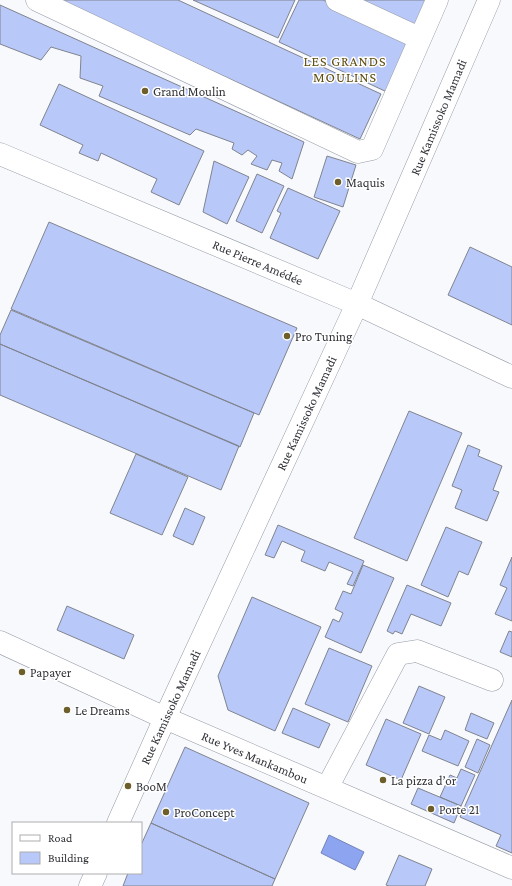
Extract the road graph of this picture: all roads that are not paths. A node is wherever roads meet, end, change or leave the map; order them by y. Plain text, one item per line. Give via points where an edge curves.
1 (38, 0) edge
2 (337, 0) edge
3 (437, 0) edge
4 (488, 0) edge
5 (419, 38) junction
6 (0, 154) edge
7 (357, 304) junction
8 (512, 377) edge
9 (0, 642) edge
10 (492, 680) dead end
11 (165, 718) junction
12 (327, 788) junction
13 (118, 822) edge
14 (512, 868) edge
15 (96, 874) edge
16 (90, 886) edge

1 - 5 street via 358,152 372,149
2 - 5 street
3 - 5 street
4 - 7 street, Rue Kamissoko Mamadi
6 - 7 street, Rue Pierre Amédée
7 - 8 street, Rue Pierre Amédée
7 - 11 street, Rue Kamissoko Mamadi
9 - 11 street, Rue Yves Mankambou
10 - 12 street via 417,651 398,654
11 - 12 street, Rue Yves Mankambou
11 - 13 street, Rue Kamissoko Mamadi
12 - 14 street, Rue Yves Mankambou
15 - 16 street

